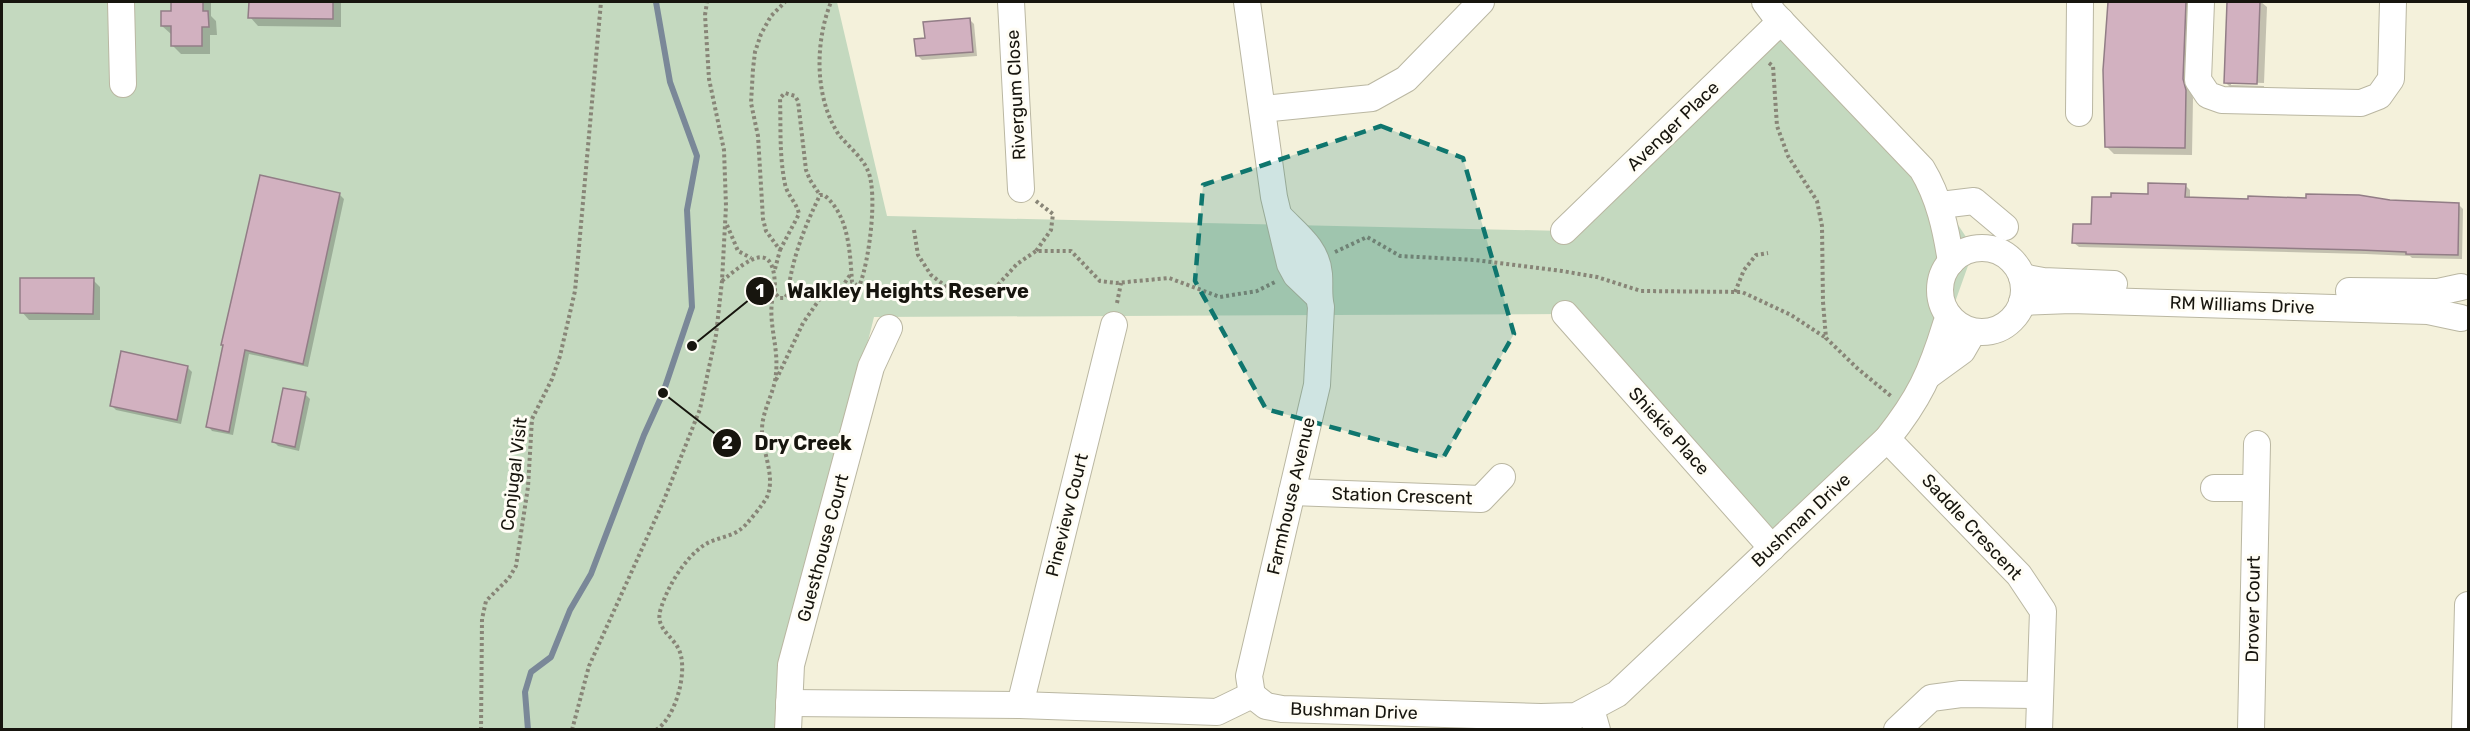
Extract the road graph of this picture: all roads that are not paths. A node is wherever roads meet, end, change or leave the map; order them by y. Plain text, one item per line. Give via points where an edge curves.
1 (121, 2) edge
2 (1011, 2) edge
3 (1247, 2) edge
4 (1481, 2) edge
5 (2080, 2) edge
6 (2201, 2) edge
7 (2393, 2) edge
8 (1773, 11) edge
9 (123, 84) dead end
10 (1262, 109) junction
11 (2079, 113) dead end
12 (1929, 181) junction
13 (1021, 189) road end
14 (1949, 204) junction
15 (1279, 216) junction
16 (2006, 227) dead end
17 (1564, 231) dead end
18 (1974, 249) junction
19 (1951, 262) junction
20 (2465, 283) edge
21 (2022, 289) junction
22 (1318, 296) junction
23 (1565, 314) dead end
24 (1950, 318) junction
25 (1113, 325) dead end
26 (2466, 325) edge
27 (889, 328) dead end
28 (1973, 332) junction
29 (1929, 375) junction
30 (1887, 439) junction
31 (2257, 444) dead end
32 (1502, 477) dead end
33 (2214, 488) dead end
34 (2256, 488) junction
35 (1292, 492) junction
36 (1772, 548) junction
37 (2469, 605) edge
38 (1252, 695) junction
39 (2040, 695) junction
40 (789, 703) junction
41 (1020, 705) junction
42 (1594, 719) edge
43 (788, 729) edge
44 (1897, 729) edge
45 (2039, 729) edge
46 (2251, 729) edge
47 (2465, 729) edge

1 - 9 street
2 - 13 street, Rivergum Close
3 - 10 street
4 - 10 street via 1406,80 1371,98
5 - 11 street
6 - 7 street via 2198,80 2208,95 2222,100 2361,104 2379,96 2391,79
8 - 12 street
8 - 17 street, Avenger Place via 1755,47
10 - 15 street
12 - 14 street
12 - 19 street via 1944,220
14 - 16 street via 1974,201
14 - 18 street
15 - 22 street via 1294,272
15 - 22 street, Farmhouse Avenue via 1314,252 1320,276
18 - 19 street
18 - 21 street via 1996,250 2007,256 2014,263
19 - 24 street via 1940,288 1944,310
20 - 21 street, RM Williams Drive via 2438,292 2043,281
20 - 26 street via 2456,301
21 - 26 street, RM Williams Drive via 2072,300 2442,313
21 - 28 street via 2015,316 2000,328
22 - 35 street, Farmhouse Avenue via 1322,307 1317,385
23 - 36 street, Shiekie Place
24 - 28 street
24 - 29 street, Bushman Drive
25 - 41 street, Pineview Court
27 - 40 street, Guesthouse Court via 871,367 791,665
28 - 29 street, Bushman Drive via 1962,351
29 - 30 street, Bushman Drive via 1912,408
30 - 36 street, Bushman Drive
30 - 39 street, Saddle Crescent via 2019,575 2043,610
31 - 34 street, Drover Court
32 - 35 street, Station Crescent via 1481,499
33 - 34 street
34 - 46 street, Drover Court
35 - 38 street, Farmhouse Avenue via 1249,676
36 - 42 street, Bushman Drive
37 - 47 street
38 - 41 street via 1217,712
38 - 42 street, Bushman Drive via 1266,706 1282,709
39 - 44 street via 1961,694 1931,698
39 - 45 street, Saddle Crescent
40 - 41 street
40 - 43 street, Guesthouse Court

